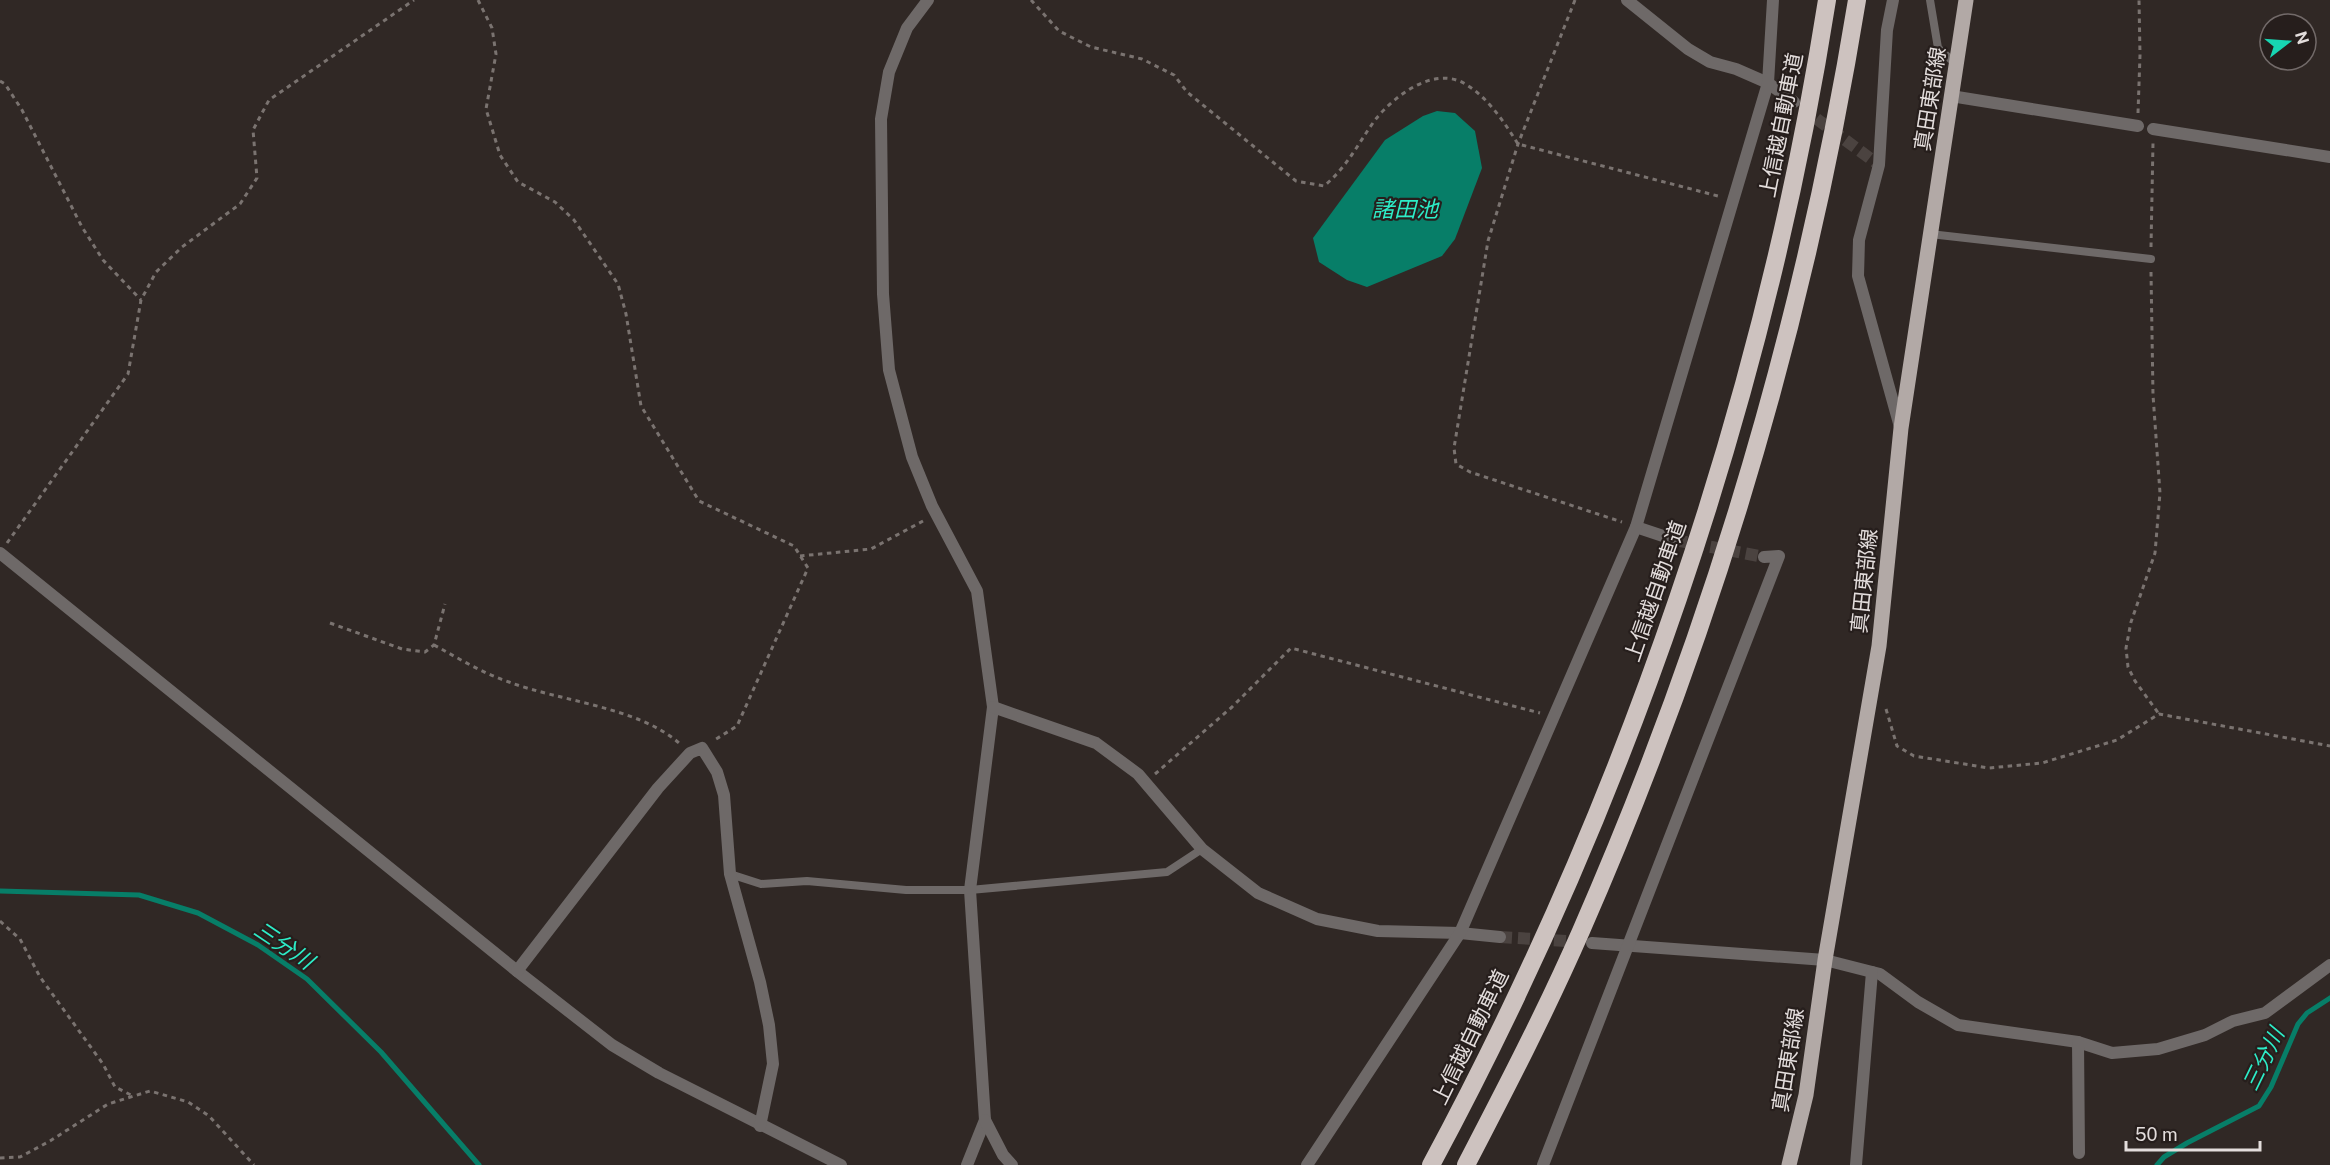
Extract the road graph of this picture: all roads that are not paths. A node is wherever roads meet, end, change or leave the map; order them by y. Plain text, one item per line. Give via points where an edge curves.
1 (928, 0) edge
2 (1627, 0) edge
3 (1827, 0) edge
4 (1857, 0) edge
5 (1893, 0) edge
6 (1930, 0) edge
7 (1966, 0) edge
8 (1771, 4) edge
9 (1956, 65) junction
10 (1768, 83) junction
11 (1952, 96) junction
12 (1794, 102) tunnel mouth
13 (2138, 126) road end
14 (2153, 129) road end
15 (2330, 157) edge
16 (1930, 234) junction
17 (2151, 259) road end
18 (1901, 428) junction
19 (1636, 527) junction
20 (1675, 540) tunnel mouth
21 (3, 548) edge
22 (1764, 557) tunnel mouth
23 (993, 707) junction
24 (1202, 849) junction
25 (730, 874) junction
26 (970, 890) junction
27 (1460, 933) junction
28 (1500, 937) tunnel mouth
29 (1592, 943) tunnel mouth
30 (1629, 946) junction
31 (1825, 960) junction
32 (2330, 965) edge
33 (517, 971) junction
34 (1872, 972) junction
35 (2078, 1042) junction
36 (985, 1120) junction
37 (760, 1126) junction
38 (2079, 1152) dead end
39 (841, 1165) edge
40 (967, 1165) edge
41 (1012, 1165) edge
42 (1307, 1165) edge
43 (1431, 1165) edge
44 (1466, 1165) edge
45 (1543, 1165) edge
46 (1789, 1165) edge
47 (1856, 1165) edge

1 - 23 street via 908,28 890,72 881,119 884,319 889,370 912,457 936,514 977,591
2 - 10 street via 1662,31 1710,62
3 - 43 highway, 上信越自動車道 via 1796,173 1768,294 1693,550 1649,679 1551,921
4 - 44 highway via 1796,298 1720,565 1681,680 1581,931
5 - 18 street via 1887,30 1879,165 1859,240 1858,276
6 - 9 lane via 1938,48
7 - 9 main road, 真田東部線
8 - 10 street
9 - 11 main road, 真田東部線
10 - 12 street
10 - 19 street
11 - 13 street
11 - 16 main road, 真田東部線
14 - 15 street
16 - 17 lane
16 - 18 main road, 真田東部線
18 - 31 main road, 真田東部線 via 1884,612
19 - 20 street
19 - 27 street
21 - 33 street
22 - 30 street via 1779,556
23 - 24 street via 1096,743 1138,774
23 - 26 street
24 - 26 lane via 1167,872
24 - 27 street via 1258,893 1317,920 1378,931
25 - 26 lane via 761,884 807,881 906,890
25 - 33 street via 724,795 717,772 696,751 651,797
25 - 37 street via 769,1025 773,1064
26 - 36 street
27 - 28 street
27 - 42 street
29 - 30 street
30 - 31 street
30 - 45 street
31 - 34 street
31 - 46 main road, 真田東部線 via 1806,1095
32 - 35 street via 2265,1013 2233,1021 2205,1035 2158,1049 2112,1053
33 - 37 street via 612,1045
34 - 35 street via 1958,1025
34 - 47 street
35 - 38 street
36 - 40 street
36 - 41 street
37 - 39 street

